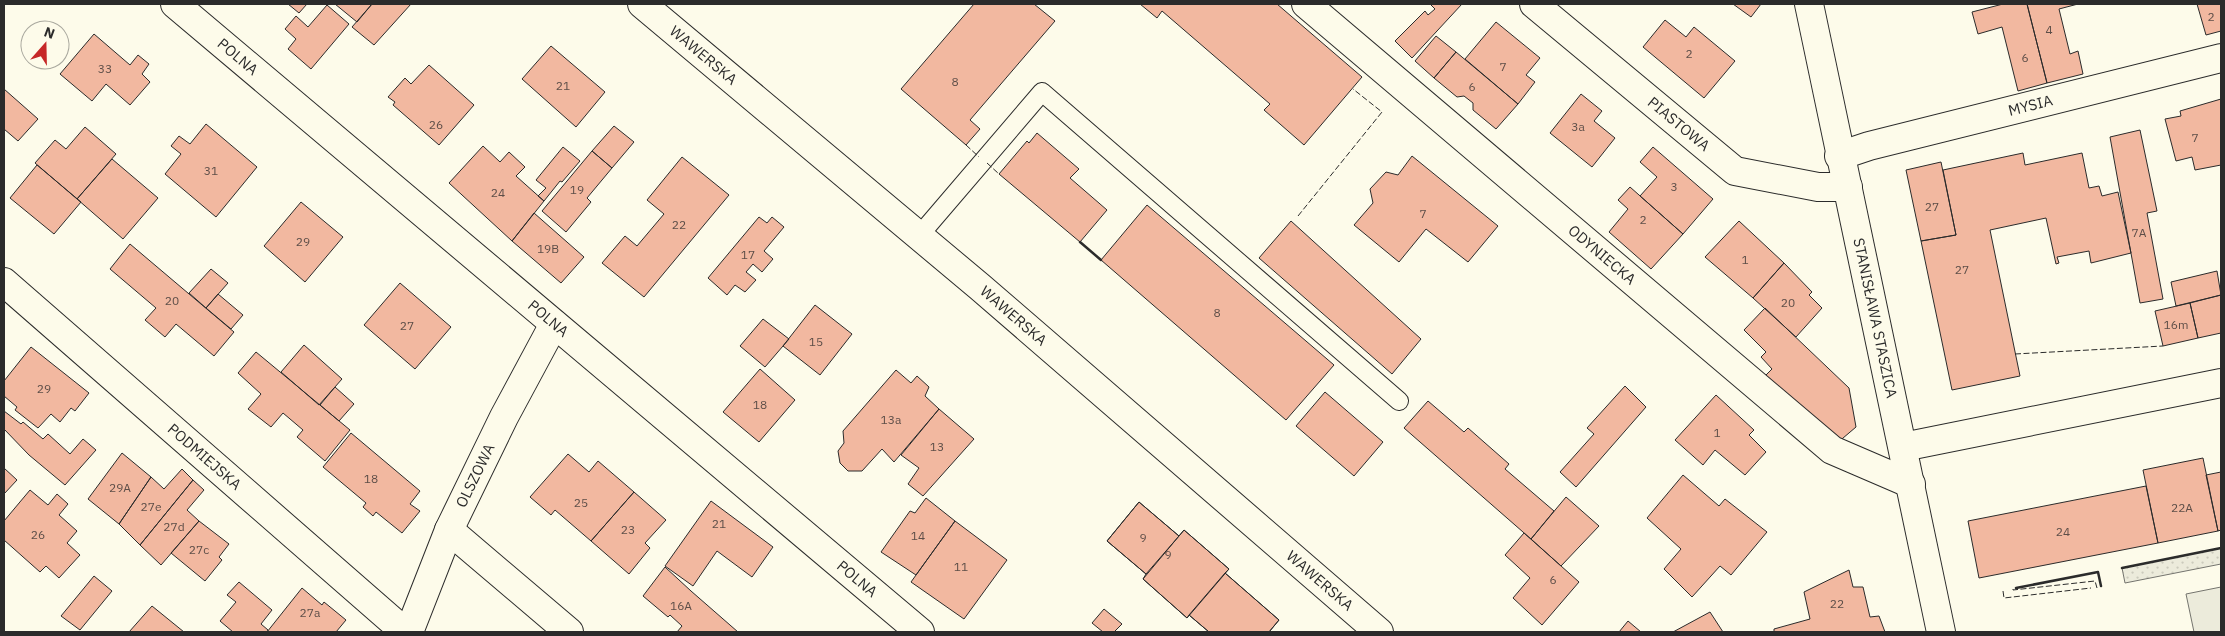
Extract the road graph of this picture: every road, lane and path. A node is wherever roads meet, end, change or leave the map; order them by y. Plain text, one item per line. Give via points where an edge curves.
1 (175, 4) edge
2 (642, 4) edge
3 (1306, 4) edge
4 (1534, 4) edge
5 (1809, 4) edge
6 (2221, 58) edge
7 (1840, 156) junction
8 (1848, 187) junction
9 (918, 237) junction
10 (4, 282) edge
11 (554, 324) junction
12 (2221, 383) edge
13 (1399, 402) dead end
14 (1903, 447) junction
15 (1911, 484) junction
16 (448, 530) junction
17 (405, 632) edge
18 (409, 632) edge
19 (569, 632) edge
20 (920, 632) edge
21 (1380, 632) edge
22 (1941, 632) edge

1 - 11 street, POLNA
2 - 9 street, WAWERSKA
3 - 15 street, ODYNIECKA via 1832,450
4 - 8 street, PIASTOWA via 1735,171 1818,187
5 - 7 street, STANISŁAWA STASZICA
6 - 7 street, MYSIA via 1878,143
7 - 8 street, STANISŁAWA STASZICA
8 - 14 street, STANISŁAWA STASZICA
9 - 13 lane via 1042,92
9 - 21 street, WAWERSKA
10 - 17 street, PODMIEJSKA
11 - 16 street, OLSZOWA
11 - 20 street, POLNA
12 - 14 street
14 - 15 street, STANISŁAWA STASZICA
15 - 22 street, STANISŁAWA STASZICA
16 - 18 street, OLSZOWA
16 - 19 street

